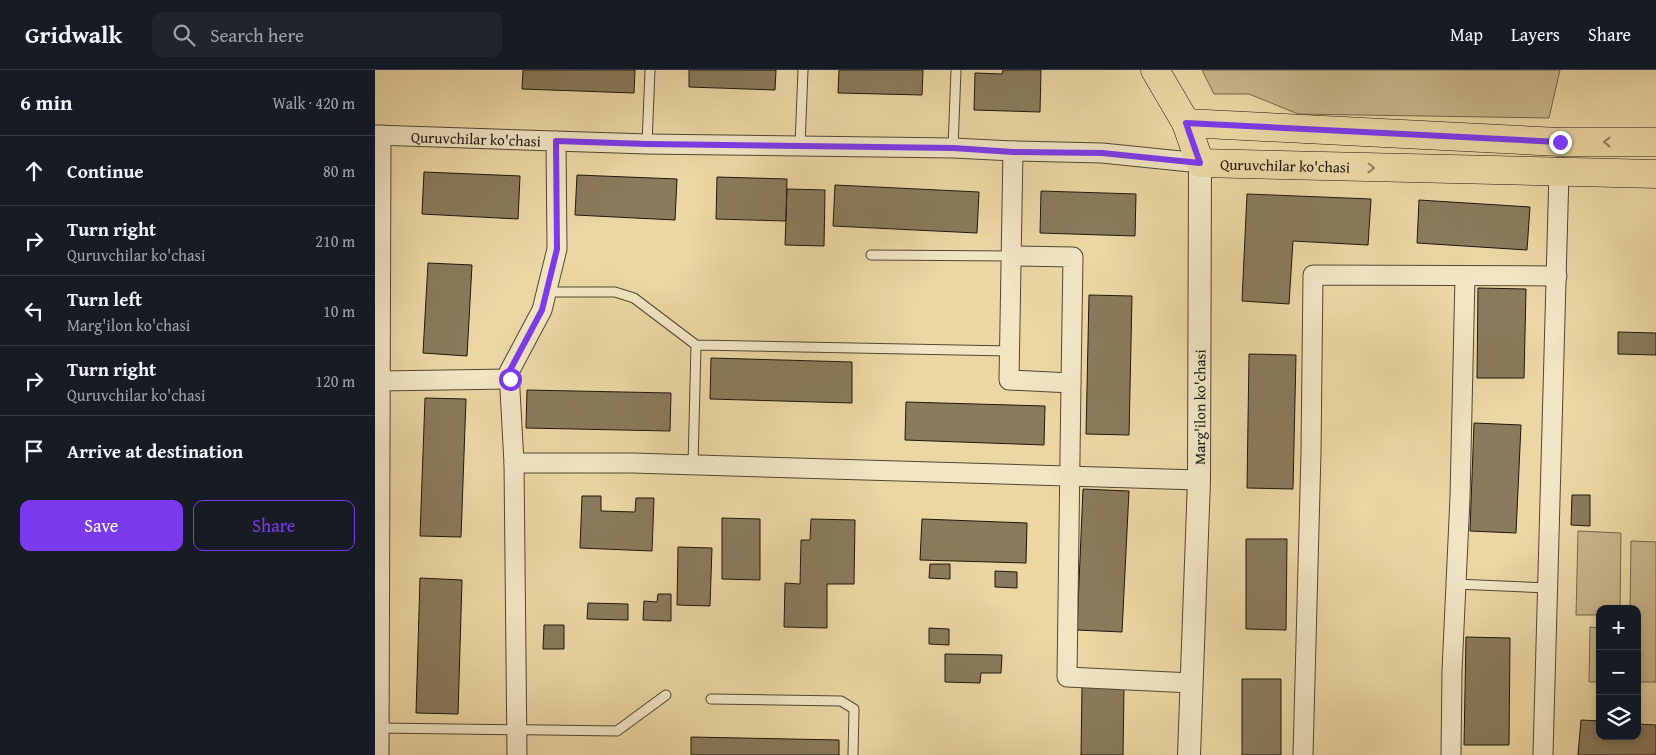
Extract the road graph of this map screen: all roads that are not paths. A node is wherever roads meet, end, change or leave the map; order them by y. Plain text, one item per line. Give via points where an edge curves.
1 (650, 70) edge
2 (803, 70) edge
3 (957, 70) edge
4 (1155, 70) edge
5 (1186, 123) junction
6 (378, 135) edge
7 (556, 141) junction
8 (1656, 142) edge
9 (647, 144) junction
10 (800, 146) junction
11 (953, 148) junction
12 (1013, 152) junction
13 (1200, 163) junction
14 (1559, 172) junction
15 (1656, 174) edge
16 (871, 255) dead end
17 (1011, 256) junction
18 (1465, 276) junction
19 (1557, 276) junction
20 (546, 292) junction
21 (696, 345) junction
22 (1010, 351) junction
23 (510, 379) junction
24 (380, 381) junction
25 (1071, 383) junction
26 (514, 463) junction
27 (693, 465) junction
28 (1070, 477) junction
29 (1199, 480) junction
30 (1455, 584) junction
31 (1548, 588) junction
32 (1192, 683) junction
33 (666, 695) dead end
34 (711, 699) dead end
35 (380, 728) junction
36 (517, 730) junction
37 (379, 755) edge
38 (517, 755) edge
39 (853, 755) edge
40 (1189, 755) edge
41 (1303, 755) edge
42 (1451, 755) edge
43 (1543, 755) edge

1 - 9 lane
2 - 10 lane
3 - 11 lane
4 - 5 main road, Marg'ilon ko'chasi
8 -> 5 main road via 1560,142
5 - 13 main road, Marg'ilon ko'chasi
6 - 7 street, Quruvchilar ko'chasi
6 - 24 street
7 - 9 street, Quruvchilar ko'chasi
7 - 20 street via 557,249
9 - 10 street, Quruvchilar ko'chasi
10 - 11 street, Quruvchilar ko'chasi
11 - 12 street, Quruvchilar ko'chasi
12 - 13 street, Quruvchilar ko'chasi via 1102,153
12 - 17 street
13 -> 14 main road, Quruvchilar ko'chasi
13 - 29 street, Marg'ilon ko'chasi
14 - 15 main road, Quruvchilar ko'chasi
14 - 19 street
16 - 17 lane
17 - 22 street
17 - 25 street via 1073,257
18 - 19 street
18 - 30 street
18 - 41 street via 1313,275
19 - 31 street
20 - 21 lane via 615,292 634,298
20 - 23 street via 542,310 509,372
21 - 22 lane
21 - 27 lane
22 - 25 street via 1009,380
23 - 24 street
23 - 26 street
24 - 35 street
25 - 28 street
26 - 27 street
26 - 36 street
27 - 28 street
28 - 29 street
28 - 32 street via 1067,677
29 - 32 street, Marg'ilon ko'chasi
30 - 31 lane
30 - 42 street
31 - 43 street
32 - 40 street, Marg'ilon ko'chasi
33 - 36 lane via 617,731
34 - 39 lane via 841,701 854,708
35 - 36 lane
35 - 37 street
36 - 38 street

